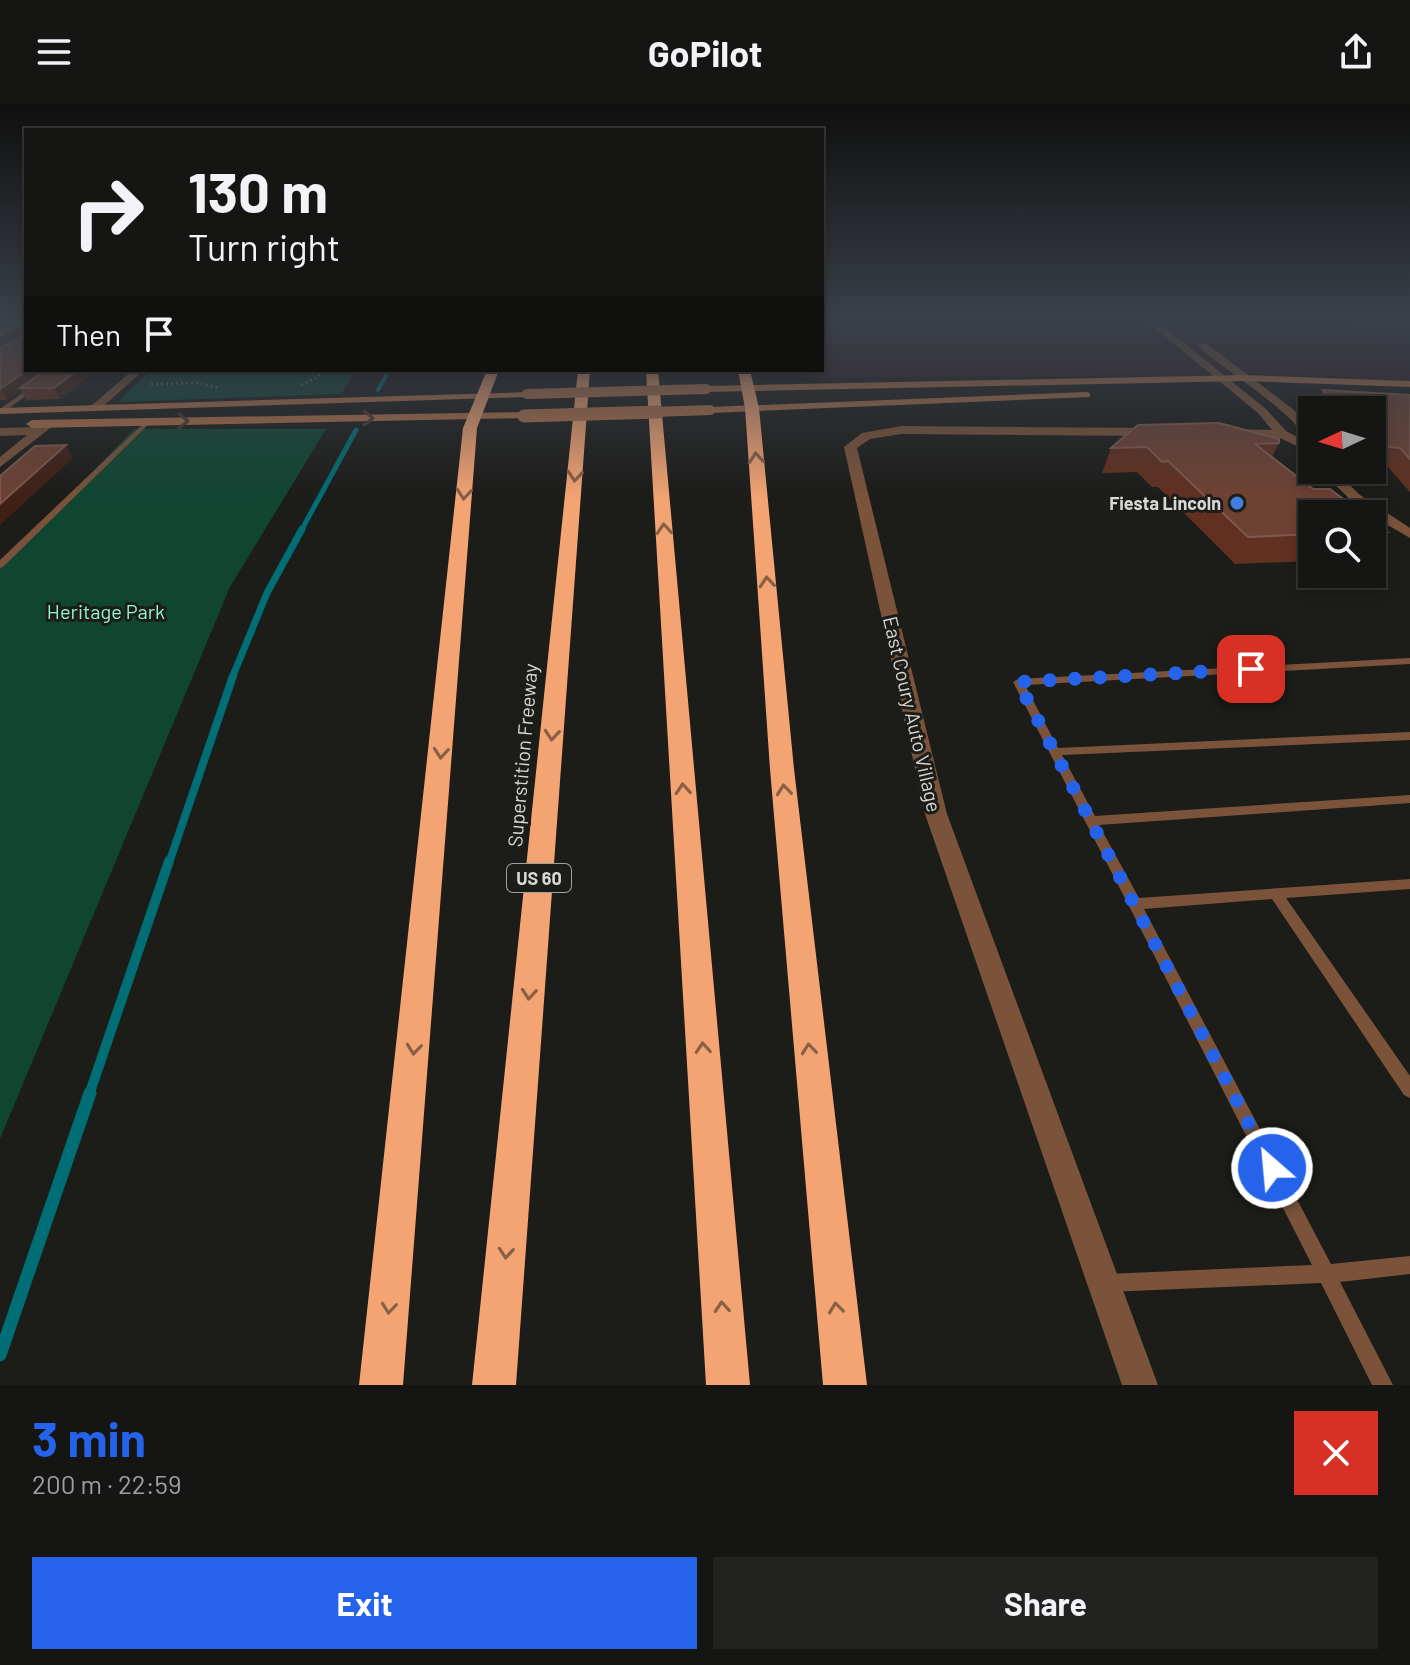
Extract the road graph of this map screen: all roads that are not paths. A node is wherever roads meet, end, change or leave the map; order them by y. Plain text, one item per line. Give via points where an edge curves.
1 (47, 379) edge
2 (129, 379) edge
3 (489, 379) edge
4 (583, 379) edge
5 (653, 379) edge
6 (746, 379) edge
7 (1203, 379) edge
8 (1222, 379) edge
9 (1245, 379) edge
10 (1266, 379) edge
11 (1410, 384) edge
12 (1236, 390) junction
13 (1263, 390) junction
14 (1410, 393) edge
15 (1100, 394) dead end
16 (1115, 394) dead end
17 (482, 395) junction
18 (750, 398) junction
19 (95, 408) junction
20 (1, 415) edge
21 (474, 417) junction
22 (1298, 421) edge
23 (148, 422) junction
24 (44, 427) junction
25 (0, 432) edge
26 (1168, 432) edge
27 (1228, 433) edge
28 (1282, 434) junction
29 (1298, 442) edge
30 (0, 463) edge
31 (1338, 484) edge
32 (1410, 534) edge
33 (0, 565) edge
34 (1410, 661) edge
35 (1410, 736) edge
36 (1055, 752) junction
37 (1410, 799) edge
38 (1091, 821) junction
39 (1410, 884) edge
40 (1276, 894) junction
41 (1135, 904) junction
42 (1410, 1090) edge
43 (1410, 1265) edge
44 (1327, 1274) junction
45 (1103, 1284) junction
46 (381, 1385) edge
47 (494, 1385) edge
48 (728, 1385) edge
49 (845, 1385) edge
50 (1140, 1385) edge
51 (1383, 1385) edge

1 - 20 lane
2 - 19 street
3 - 17 highway
4 -> 47 highway, Superstition Freeway / US 60
48 -> 5 highway
6 - 18 highway
7 - 18 main road
8 - 12 street
9 - 13 street
10 - 11 main road
12 - 13 main road
12 - 16 main road
12 - 28 street
13 - 14 main road
13 - 22 street
15 - 18 main road
17 - 18 main road, bridge via 706,389
17 - 19 main road
17 - 21 highway
18 - 21 main road, bridge via 710,410
49 -> 18 highway
19 - 20 main road
20 - 24 main road
23 -> 21 main road
21 -> 46 highway
23 - 24 main road
23 - 33 lane
24 - 25 street
24 - 30 street
26 - 45 street, East Coury Auto Village via 901,430 866,436 850,447 936,814
27 - 28 street
28 - 29 street
31 - 32 street
34 - 36 lane via 1018,682
35 - 36 lane
36 - 38 lane
37 - 38 lane
38 - 41 lane
39 - 40 lane
40 - 41 lane
40 - 42 lane
41 - 44 lane
43 - 44 lane
44 - 45 lane
44 - 51 lane
45 - 50 street, East Coury Auto Village

